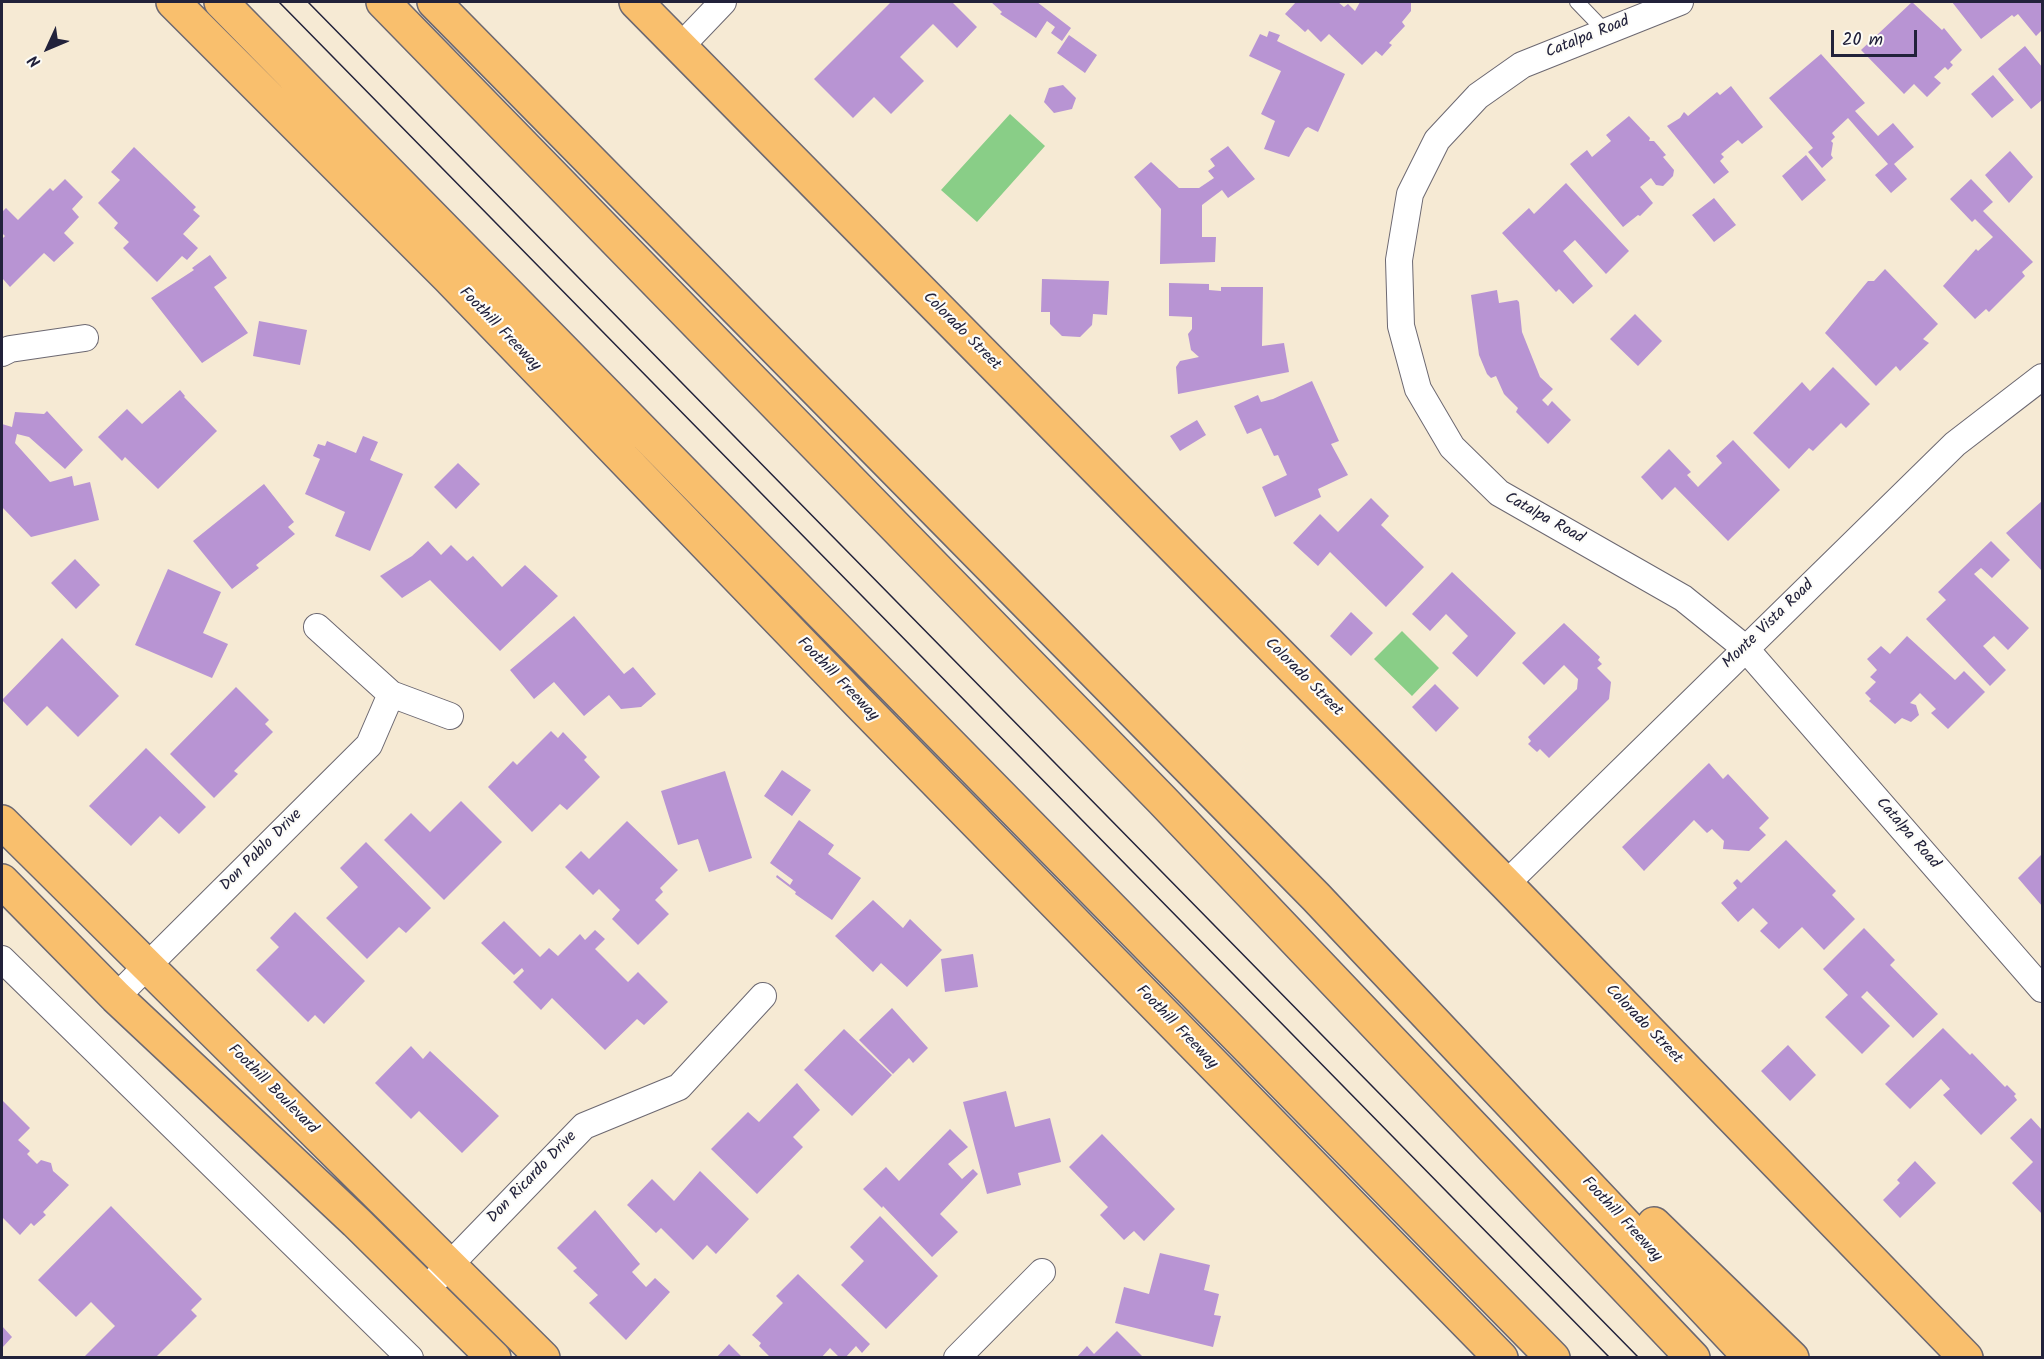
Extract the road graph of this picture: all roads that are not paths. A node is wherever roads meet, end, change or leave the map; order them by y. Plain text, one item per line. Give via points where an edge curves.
1 (173, 2) edge
2 (221, 2) edge
3 (383, 2) edge
4 (434, 2) edge
5 (636, 2) edge
6 (723, 2) edge
7 (1577, 2) edge
8 (1680, 2) edge
9 (1605, 31) junction
10 (680, 47) junction
11 (85, 338) dead end
12 (2, 353) edge
13 (2043, 377) edge
14 (317, 627) dead end
15 (1745, 648) junction
16 (390, 694) junction
17 (450, 716) dead end
18 (2, 822) edge
19 (2, 881) edge
20 (1506, 884) junction
21 (1316, 897) junction
22 (2, 959) edge
23 (147, 966) junction
24 (2043, 989) edge
25 (762, 996) dead end
26 (116, 997) junction
27 (450, 1265) junction
28 (1042, 1272) dead end
29 (425, 1289) junction
30 (410, 1358) edge
31 (494, 1358) edge
32 (543, 1358) edge
33 (957, 1358) edge
34 (1501, 1358) edge
35 (1553, 1358) edge
36 (1693, 1358) edge
37 (1751, 1358) edge
38 (1792, 1358) edge
39 (1966, 1358) edge

1 - 34 main road, Foothill Freeway via 448,277
2 - 35 main road
3 - 36 main road via 1154,792
4 - 21 main road, Foothill Freeway
5 - 10 main road, Colorado Street
6 - 10 street
7 - 9 lane
8 - 9 street, Catalpa Road
9 - 15 street, Catalpa Road via 1522,64 1478,96 1437,140 1410,194 1399,260 1401,326 1418,389 1452,447 1499,493 1683,598
10 - 20 main road, Colorado Street
11 - 12 street
13 - 15 street, Monte Vista Road via 1955,444
14 - 16 street
15 - 20 street, Monte Vista Road
15 - 24 street, Catalpa Road
16 - 17 street
16 - 23 street, Don Pablo Drive via 369,745
18 - 23 main road, Foothill Boulevard
19 - 26 main road
20 - 39 main road, Colorado Street
21 - 37 main road, Foothill Freeway
21 - 38 main road
22 - 30 street
23 - 26 street, Don Pablo Drive
23 - 27 main road, Foothill Boulevard
25 - 27 street, Don Ricardo Drive via 679,1087 584,1126
26 - 29 main road
27 - 29 street, Don Ricardo Drive
27 - 32 main road, Foothill Boulevard
28 - 33 street
29 - 31 main road

